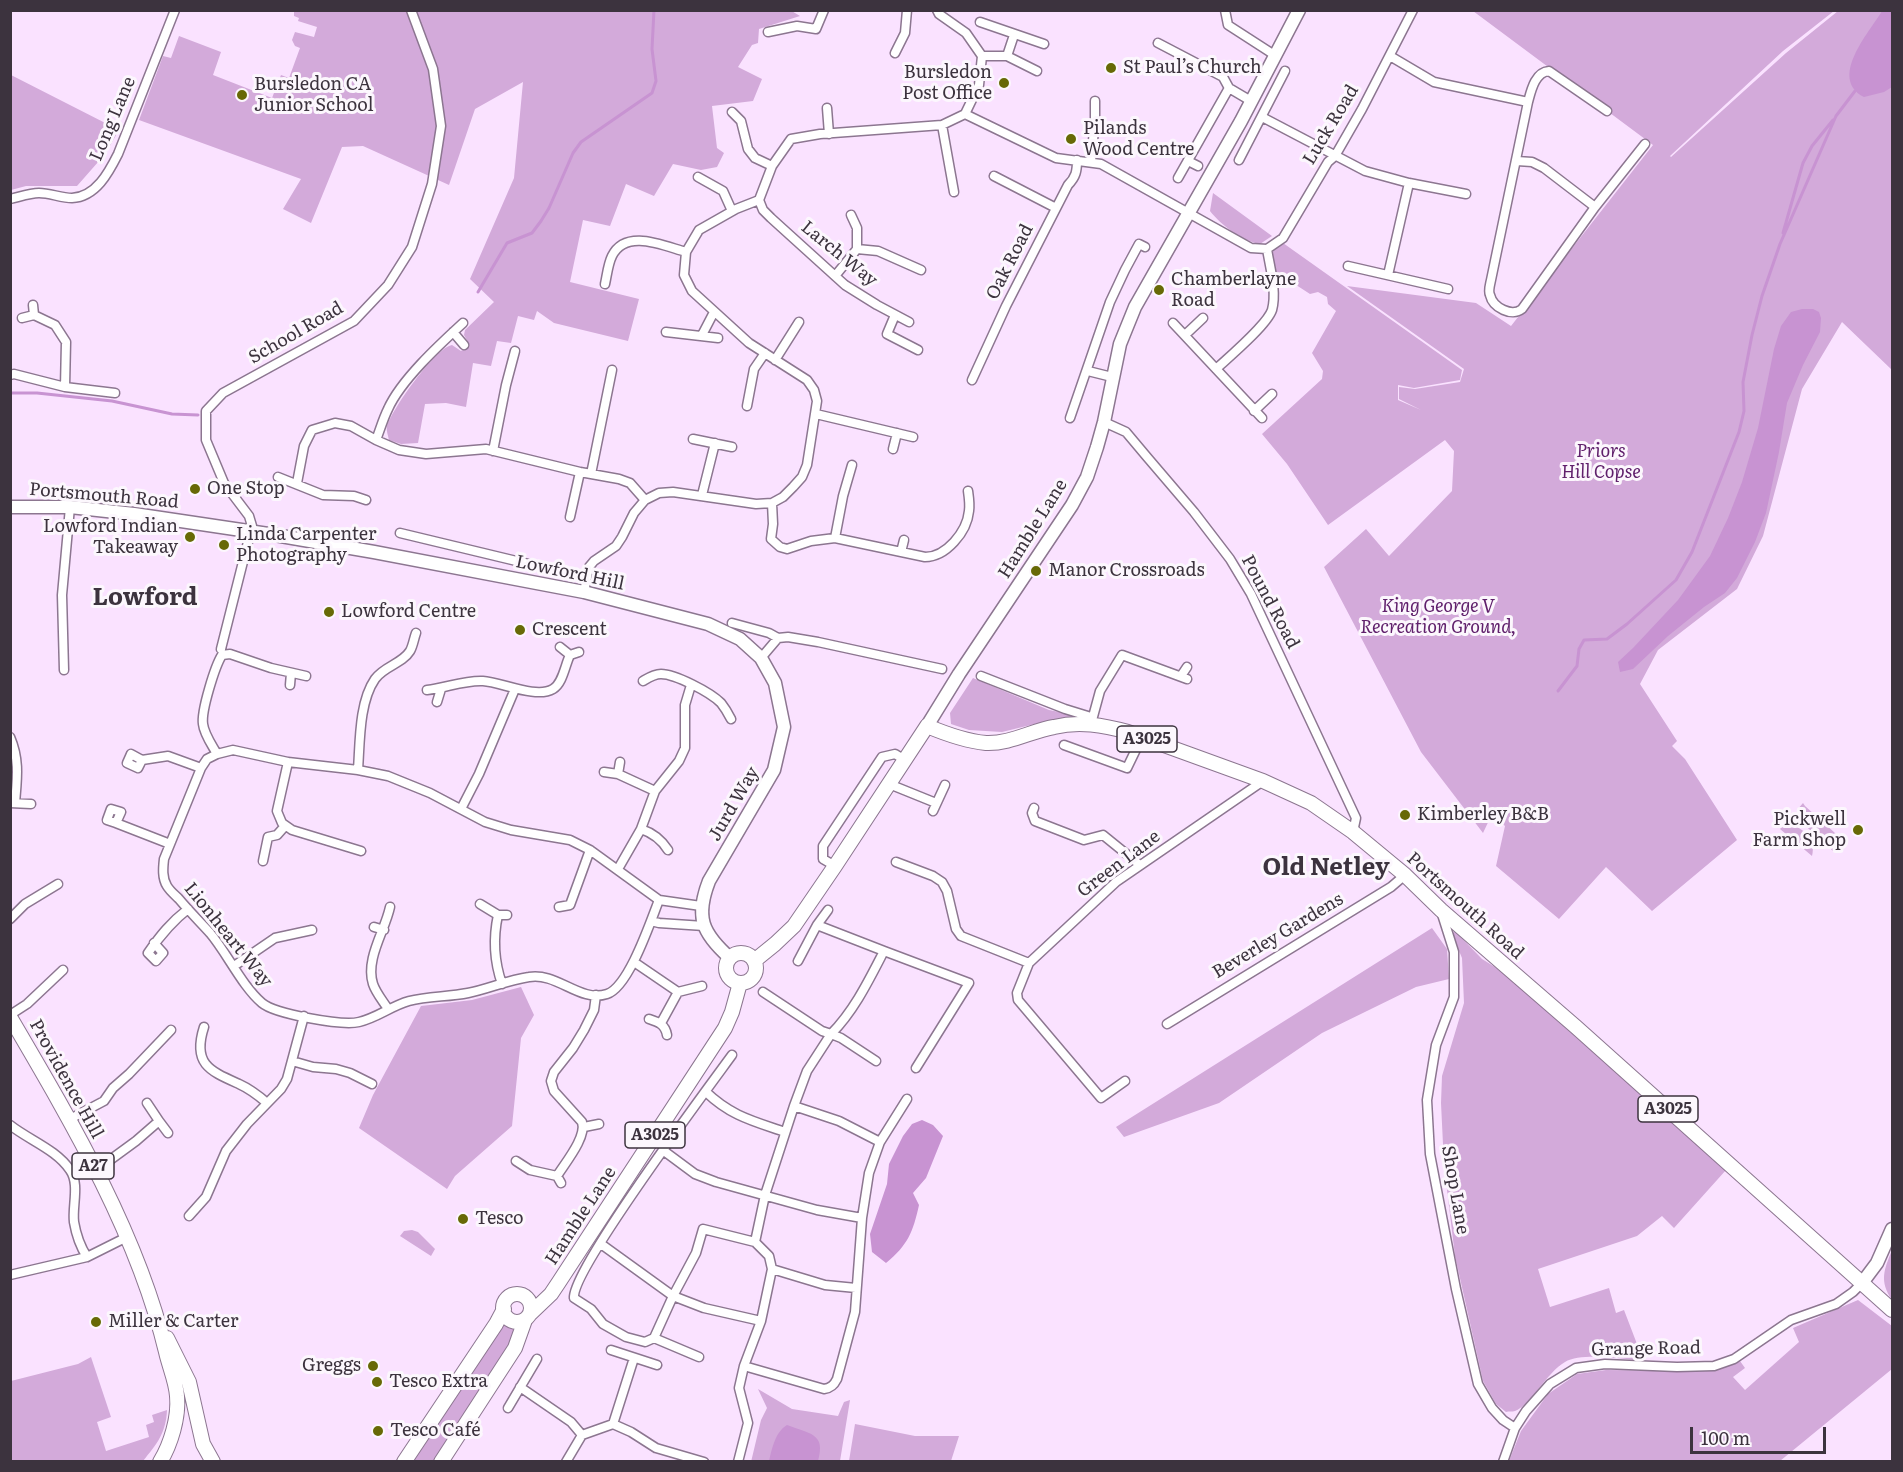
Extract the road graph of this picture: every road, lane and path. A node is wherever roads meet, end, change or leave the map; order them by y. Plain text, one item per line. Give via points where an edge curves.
1 (174, 10) edge
2 (411, 10) edge
3 (824, 10) edge
4 (907, 10) edge
5 (937, 10) edge
6 (1225, 10) edge
7 (1299, 10) edge
8 (1413, 10) edge
9 (980, 22) dead end
10 (768, 32) dead end
11 (1014, 35) junction
12 (1158, 43) dead end
13 (1044, 44) dead end
14 (895, 53) dead end
15 (982, 56) junction
16 (1007, 56) junction
17 (1276, 56) junction
18 (1390, 56) junction
19 (1037, 71) dead end
20 (1285, 71) dead end
21 (1229, 88) junction
22 (1095, 101) dead end
23 (1251, 101) junction
24 (1528, 102) junction
25 (827, 108) dead end
26 (1607, 111) dead end
27 (732, 112) dead end
28 (965, 114) junction
29 (1262, 117) junction
30 (942, 125) junction
31 (830, 134) junction
32 (1645, 144) dead end
33 (1335, 156) junction
34 (1077, 160) junction
35 (1239, 160) dead end
36 (1091, 161) junction
37 (1188, 161) junction
38 (1517, 161) junction
39 (772, 166) junction
40 (1198, 166) dead end
41 (698, 177) dead end
42 (994, 177) dead end
43 (1178, 178) dead end
44 (1409, 183) junction
45 (954, 192) dead end
46 (1466, 194) dead end
47 (10, 199) edge
48 (759, 200) junction
49 (1595, 207) junction
50 (1056, 208) junction
51 (732, 211) junction
52 (1188, 212) junction
53 (851, 215) dead end
54 (1145, 247) dead end
55 (856, 249) junction
56 (1267, 249) junction
57 (686, 252) junction
58 (1348, 266) dead end
59 (921, 270) dead end
60 (1388, 275) junction
61 (835, 276) junction
62 (605, 284) dead end
63 (1448, 289) dead end
64 (33, 305) dead end
65 (714, 312) junction
66 (34, 315) junction
67 (895, 315) junction
68 (22, 318) dead end
69 (1203, 318) dead end
70 (799, 322) dead end
71 (909, 322) dead end
72 (463, 323) dead end
73 (1173, 323) dead end
74 (453, 332) junction
75 (666, 332) dead end
76 (702, 335) junction
77 (1185, 335) junction
78 (718, 338) dead end
79 (464, 345) dead end
80 (918, 350) dead end
81 (515, 351) dead end
82 (765, 353) junction
83 (775, 360) junction
84 (1216, 369) junction
85 (612, 370) dead end
86 (1088, 371) junction
87 (10, 375) edge
88 (1112, 378) junction
89 (972, 380) dead end
90 (506, 385) junction
91 (65, 387) junction
92 (517, 387) dead end
93 (115, 393) dead end
94 (1272, 394) dead end
95 (747, 405) dead end
96 (1254, 411) junction
97 (816, 414) junction
98 (1070, 418) dead end
99 (1262, 418) dead end
100 (1104, 422) junction
101 (897, 433) junction
102 (913, 437) dead end
103 (693, 439) dead end
104 (375, 440) junction
105 (715, 443) junction
106 (732, 447) dead end
107 (893, 449) dead end
108 (493, 451) junction
109 (852, 465) dead end
110 (580, 472) junction
111 (591, 474) junction
112 (278, 477) dead end
113 (297, 483) junction
114 (968, 491) dead end
115 (702, 495) junction
116 (366, 500) dead end
117 (645, 500) junction
118 (771, 502) junction
119 (10, 507) edge
120 (70, 507) junction
121 (570, 517) dead end
122 (251, 531) junction
123 (400, 533) dead end
124 (835, 538) junction
125 (904, 540) dead end
126 (336, 546) joint
127 (901, 552) junction
128 (587, 578) junction
129 (584, 592) junction
130 (732, 623) dead end
131 (416, 633) dead end
132 (778, 638) junction
133 (560, 647) dead end
134 (221, 649) dead end
135 (761, 658) junction
136 (1187, 667) dead end
137 (64, 670) dead end
138 (937, 670) dead end
139 (291, 673) junction
140 (306, 676) dead end
141 (981, 676) dead end
142 (643, 681) dead end
143 (290, 685) dead end
144 (691, 685) junction
145 (441, 689) junction
146 (515, 689) junction
147 (427, 690) dead end
148 (437, 702) dead end
149 (731, 719) dead end
150 (1091, 721) junction
151 (927, 726) junction
152 (10, 737) edge
153 (1142, 737) junction
154 (1064, 745) dead end
155 (217, 754) junction
156 (142, 760) dead end
157 (905, 760) junction
158 (288, 762) junction
159 (620, 762) dead end
160 (201, 768) junction
161 (358, 770) junction
162 (603, 772) dead end
163 (618, 774) junction
164 (1263, 781) junction
165 (889, 784) junction
166 (945, 785) dead end
167 (656, 790) junction
168 (13, 803) edge
169 (31, 804) dead end
170 (1034, 808) dead end
171 (460, 809) junction
172 (116, 824) dead end
173 (285, 826) junction
174 (641, 829) junction
175 (1353, 832) junction
176 (268, 837) junction
177 (257, 841) dead end
178 (170, 844) junction
179 (361, 850) dead end
180 (590, 850) junction
181 (668, 850) dead end
182 (263, 861) dead end
183 (896, 862) dead end
184 (1140, 865) junction
185 (835, 866) junction
186 (618, 868) junction
187 (1405, 876) junction
188 (58, 884) dead end
189 (659, 900) junction
190 (480, 904) dead end
191 (701, 906) junction
192 (390, 907) dead end
193 (559, 907) dead end
194 (188, 909) junction
195 (828, 910) dead end
196 (1441, 910) junction
197 (10, 919) edge
198 (651, 921) junction
199 (817, 925) junction
200 (704, 926) junction
201 (374, 927) dead end
202 (312, 930) dead end
203 (384, 930) junction
204 (154, 943) dead end
205 (884, 951) junction
206 (730, 958) junction
207 (754, 961) junction
208 (798, 961) dead end
209 (634, 962) junction
210 (1029, 963) junction
211 (234, 966) junction
212 (63, 970) dead end
213 (740, 983) junction
214 (502, 984) junction
215 (702, 986) dead end
216 (678, 992) junction
217 (763, 992) dead end
218 (597, 995) junction
219 (388, 1009) junction
220 (10, 1016) edge
221 (304, 1016) junction
222 (649, 1019) dead end
223 (661, 1023) junction
224 (1167, 1023) dead end
225 (204, 1028) dead end
226 (171, 1030) dead end
227 (831, 1034) junction
228 (667, 1035) dead end
229 (732, 1055) dead end
230 (292, 1061) junction
231 (876, 1061) dead end
232 (916, 1068) dead end
233 (1125, 1081) dead end
234 (372, 1084) dead end
235 (706, 1092) junction
236 (907, 1099) dead end
237 (147, 1103) dead end
238 (267, 1103) junction
239 (794, 1106) junction
240 (70, 1119) junction
241 (159, 1121) junction
242 (599, 1124) dead end
243 (10, 1125) edge
244 (584, 1127) junction
245 (785, 1132) junction
246 (168, 1133) dead end
247 (880, 1142) junction
248 (664, 1151) junction
249 (516, 1161) dead end
250 (95, 1171) junction
251 (765, 1195) junction
252 (189, 1215) dead end
253 (862, 1218) junction
254 (1893, 1229) edge
255 (127, 1237) junction
256 (755, 1242) junction
257 (601, 1244) junction
258 (87, 1257) junction
259 (772, 1269) junction
260 (10, 1275) edge
261 (559, 1282) junction
262 (1862, 1283) junction
263 (856, 1288) junction
264 (524, 1296) junction
265 (673, 1296) junction
266 (504, 1309) junction
267 (1893, 1310) edge
268 (528, 1317) junction
269 (761, 1321) junction
270 (159, 1323) junction
271 (654, 1338) junction
272 (611, 1350) dead end
273 (699, 1357) dead end
274 (634, 1358) junction
275 (537, 1359) dead end
276 (657, 1365) dead end
277 (744, 1366) junction
278 (520, 1388) junction
279 (508, 1408) dead end
280 (613, 1424) junction
281 (1515, 1428) junction
282 (582, 1435) junction
283 (160, 1461) edge
284 (213, 1461) edge
285 (404, 1461) edge
286 (441, 1461) edge
287 (566, 1461) edge
288 (704, 1461) edge
289 (738, 1461) edge
290 (1503, 1461) edge

1 - 47 street, Long Lane via 106,177 85,195 72,198 37,193
2 - 122 street, School Road via 433,69 441,126 432,184 412,247 388,285 354,321 223,393 206,411 206,440 224,483 249,516
3 - 10 street via 816,29 797,26
4 - 14 street via 905,33
5 - 15 street via 966,33
6 - 17 street via 1227,25
7 - 17 street, Hamble Lane
8 - 18 street, Luck Road
9 - 11 street
11 - 13 street
11 - 16 street
12 - 21 street via 1224,77
15 - 16 street
15 - 28 street via 979,85
16 - 19 street
17 - 23 street, Hamble Lane
18 - 24 street via 1434,82
18 - 33 street, Luck Road
20 - 29 street
21 - 23 street
21 - 37 street
22 - 36 street
23 - 52 street, Hamble Lane
24 - 26 street via 1535,81 1549,71
24 - 38 street
25 - 31 street
27 - 39 street via 741,121 748,149 755,158
28 - 30 street
28 - 34 street via 1056,158
29 - 33 street
29 - 35 street
30 - 31 street
30 - 45 street
31 - 39 street via 791,139
32 - 49 street
33 - 44 street via 1365,171
33 - 56 street, Luck Road via 1283,238
34 - 36 street
34 - 50 street, Oak Road via 1077,173
36 - 52 street
37 - 40 street
37 - 43 street
38 - 49 street via 1544,168
38 - 49 street via 1489,290 1491,299 1505,310 1513,313 1522,309
39 - 48 street
41 - 51 street via 723,191
42 - 50 street
44 - 46 street
44 - 60 street
48 - 51 street
48 - 61 street, Larch Way via 763,210
50 - 89 street, Oak Road
51 - 57 street via 699,230
52 - 56 street via 1251,248
52 - 88 street, Hamble Lane via 1135,307
53 - 55 street via 857,228
54 - 86 street via 1139,244 1110,302
55 - 59 street via 878,251
55 - 61 street
56 - 84 street via 1273,292 1270,314
57 - 62 street via 639,241 622,244 611,258
57 - 65 street via 684,275 692,291
58 - 60 street
60 - 63 street
61 - 67 street, Larch Way
64 - 66 street
65 - 76 street
65 - 82 street
66 - 68 street
66 - 91 street via 55,325 66,342
67 - 71 street, Larch Way
67 - 80 street via 887,334
69 - 77 street
70 - 83 street
72 - 74 street
73 - 77 street
74 - 79 street
74 - 104 street via 388,407
75 - 76 street
76 - 78 street
77 - 84 street
81 - 90 street
82 - 83 street
82 - 95 street via 753,369
83 - 97 street via 807,380 817,401
84 - 96 street
85 - 111 street
86 - 88 street
86 - 98 street
87 - 91 street
88 - 100 street, Hamble Lane
90 - 92 street
90 - 108 street
91 - 93 street
94 - 96 street
96 - 99 street
97 - 101 street
97 - 118 street via 802,477 783,497
100 - 151 street, Hamble Lane via 1087,477 1072,506
100 - 175 street, Pound Road via 1126,432 1194,512 1251,594 1356,818
101 - 102 street
101 - 107 street
103 - 105 street
104 - 108 street via 399,450 426,454
104 - 113 street via 351,426 335,423 312,430 304,446
105 - 106 street
105 - 115 street
108 - 110 street
109 - 124 street
110 - 111 street
110 - 121 street
111 - 117 street via 630,483
112 - 113 street
113 - 116 street via 323,495
114 - 127 street via 969,512 961,531 941,554 925,557
115 - 117 street via 673,492
115 - 118 street via 756,504
117 - 128 street via 616,546 589,567
118 - 124 street via 771,539 780,548
119 - 120 street, Portsmouth Road
120 - 122 street, Portsmouth Road
120 - 137 street via 62,595
122 - 126 street, Portsmouth Road
122 - 134 street
123 - 128 street
124 - 127 street
125 - 127 street
126 - 129 street, Lowford Hill
128 - 129 street
129 - 135 street, Lowford Hill via 708,624 740,639
130 - 132 street
131 - 161 street via 410,651 382,670 368,692
132 - 135 street
132 - 138 street via 818,642
133 - 146 street via 574,654 560,682 542,691
135 - 191 street, Jurd Way via 775,683 784,726 774,770 709,881
136 - 150 street via 1184,677 1122,655 1100,691
139 - 140 street
139 - 143 street
139 - 155 street via 222,655 202,723
141 - 150 street
142 - 144 street via 651,672
144 - 149 street via 720,702
144 - 167 street via 686,705 686,748
145 - 146 street via 470,681 499,683
145 - 147 street
145 - 148 street
146 - 171 street
150 - 151 main road, Portsmouth Road / A3025 via 988,743 966,740
150 - 153 main road, Portsmouth Road / A3025
151 - 157 main road, Hamble Lane
152 - 168 street via 18,763
153 - 154 street via 1127,768
153 - 164 main road, Portsmouth Road / A3025
155 - 158 street via 233,750
155 - 160 street, Lionheart Way
156 - 160 street via 168,756
157 - 165 main road, Hamble Lane
157 - 185 street via 895,754 882,757 823,846 823,859
158 - 161 street
158 - 173 street via 277,811
159 - 163 street
160 - 178 street, Lionheart Way
161 - 171 street via 388,776
162 - 163 street
163 - 167 street
164 - 175 main road, Portsmouth Road / A3025 via 1311,803
164 - 184 street, Green Lane
165 - 166 street via 934,807
165 - 185 main road, Hamble Lane
167 - 174 street
168 - 169 street
170 - 184 street via 1035,821 1084,840 1103,835
171 - 180 street via 485,822 570,840
172 - 178 street
173 - 176 street
173 - 179 street via 345,851
174 - 181 street via 665,839
174 - 186 street
175 - 187 main road, Portsmouth Road / A3025
176 - 177 street
176 - 182 street
178 - 194 street, Lionheart Way via 163,874 167,886
180 - 186 street
180 - 193 street via 573,909
183 - 210 street via 942,882 961,936
184 - 210 street, Green Lane via 1116,882
185 - 207 main road, Hamble Lane via 794,926
186 - 189 street
187 - 196 main road, Portsmouth Road / A3025
187 - 224 street, Beverley Gardens
188 - 197 street via 25,904
189 - 191 street
189 - 198 street
190 - 214 street via 503,915 494,940
191 - 200 street, Jurd Way
192 - 203 street
194 - 204 street via 170,922
194 - 211 street, Lionheart Way
195 - 199 street
196 - 262 main road, Portsmouth Road / A3025
196 - 281 street, Shop Lane via 1454,952 1454,997 1436,1045 1426,1100 1430,1154 1478,1384 1492,1408
198 - 200 street
198 - 209 street
199 - 205 street
199 - 208 street
200 - 206 street, Jurd Way via 708,936
201 - 203 street
202 - 211 street via 275,938
203 - 219 street via 371,975
205 - 227 street via 866,987
205 - 232 street via 969,983
206 - 207 main road via 743,953
206 - 213 main road via 726,971
207 - 213 main road via 753,977
209 - 216 street
209 - 218 street via 609,994
210 - 233 street, Green Lane via 1017,993 1031,1016 1101,1098
211 - 221 street, Lionheart Way via 262,1003
212 - 220 street
213 - 261 main road, Hamble Lane / A3025 via 725,1028
214 - 218 street, Lionheart Way via 543,976
214 - 219 street, Lionheart Way via 467,994 413,1000
215 - 216 street
216 - 223 street
217 - 227 street
218 - 244 street via 584,1030 554,1072 552,1082 554,1091
219 - 221 street, Lionheart Way via 352,1023
220 - 240 main road, Providence Hill / A27
221 - 230 street
222 - 223 street
223 - 228 street
225 - 238 street via 196,1041 207,1066
226 - 240 street via 104,1101
227 - 231 street
227 - 239 street via 807,1071
229 - 235 street
230 - 234 street via 350,1073
230 - 238 street via 287,1079
235 - 245 street via 738,1116
235 - 248 street
236 - 247 street
237 - 241 street
238 - 252 street via 226,1151 206,1197
239 - 245 street
239 - 247 street via 839,1121
240 - 250 main road, Providence Hill / A27
241 - 246 street
241 - 250 street
242 - 244 street
243 - 258 street via 59,1158 71,1172 75,1182 74,1222
244 - 249 street via 559,1179
245 - 251 street
247 - 253 street via 869,1173
248 - 251 street via 694,1174
248 - 257 street
250 - 255 main road, Providence Hill / A27
251 - 253 street
251 - 256 street
253 - 263 street
254 - 262 street, Grange Road
255 - 258 street
255 - 270 main road, Providence Hill / A27
256 - 259 street via 769,1256
256 - 265 street via 703,1229 696,1253
257 - 265 street
257 - 271 street via 582,1274 574,1298 626,1337 645,1342
258 - 260 street
259 - 263 street via 825,1285
259 - 269 street
261 - 264 main road, Hamble Lane
261 - 268 main road, Hamble Lane / A3025
262 - 267 main road, Portsmouth Road / A3025
262 - 281 street, Grange Road via 1836,1304 1791,1320 1734,1359 1714,1366 1605,1364 1576,1368 1550,1384
263 - 277 street via 855,1312 837,1379 830,1388
264 - 266 main road via 510,1297
264 - 268 main road via 530,1302
265 - 269 street via 704,1308
265 - 271 street
266 - 268 main road via 510,1320 518,1322
266 - 285 main road
268 - 286 main road, Hamble Lane / A3025 via 515,1348
269 - 277 street
270 - 283 main road, Providence Hill / A27 via 177,1394 169,1442
270 - 284 main road, Providence Hill / A27 via 189,1382 203,1444
271 - 273 street
272 - 274 street
274 - 276 street
274 - 280 street
275 - 278 street
277 - 289 street via 739,1388 748,1423
278 - 279 street
278 - 282 street via 571,1422
280 - 282 street
280 - 288 street via 656,1448
281 - 290 street
282 - 287 street

